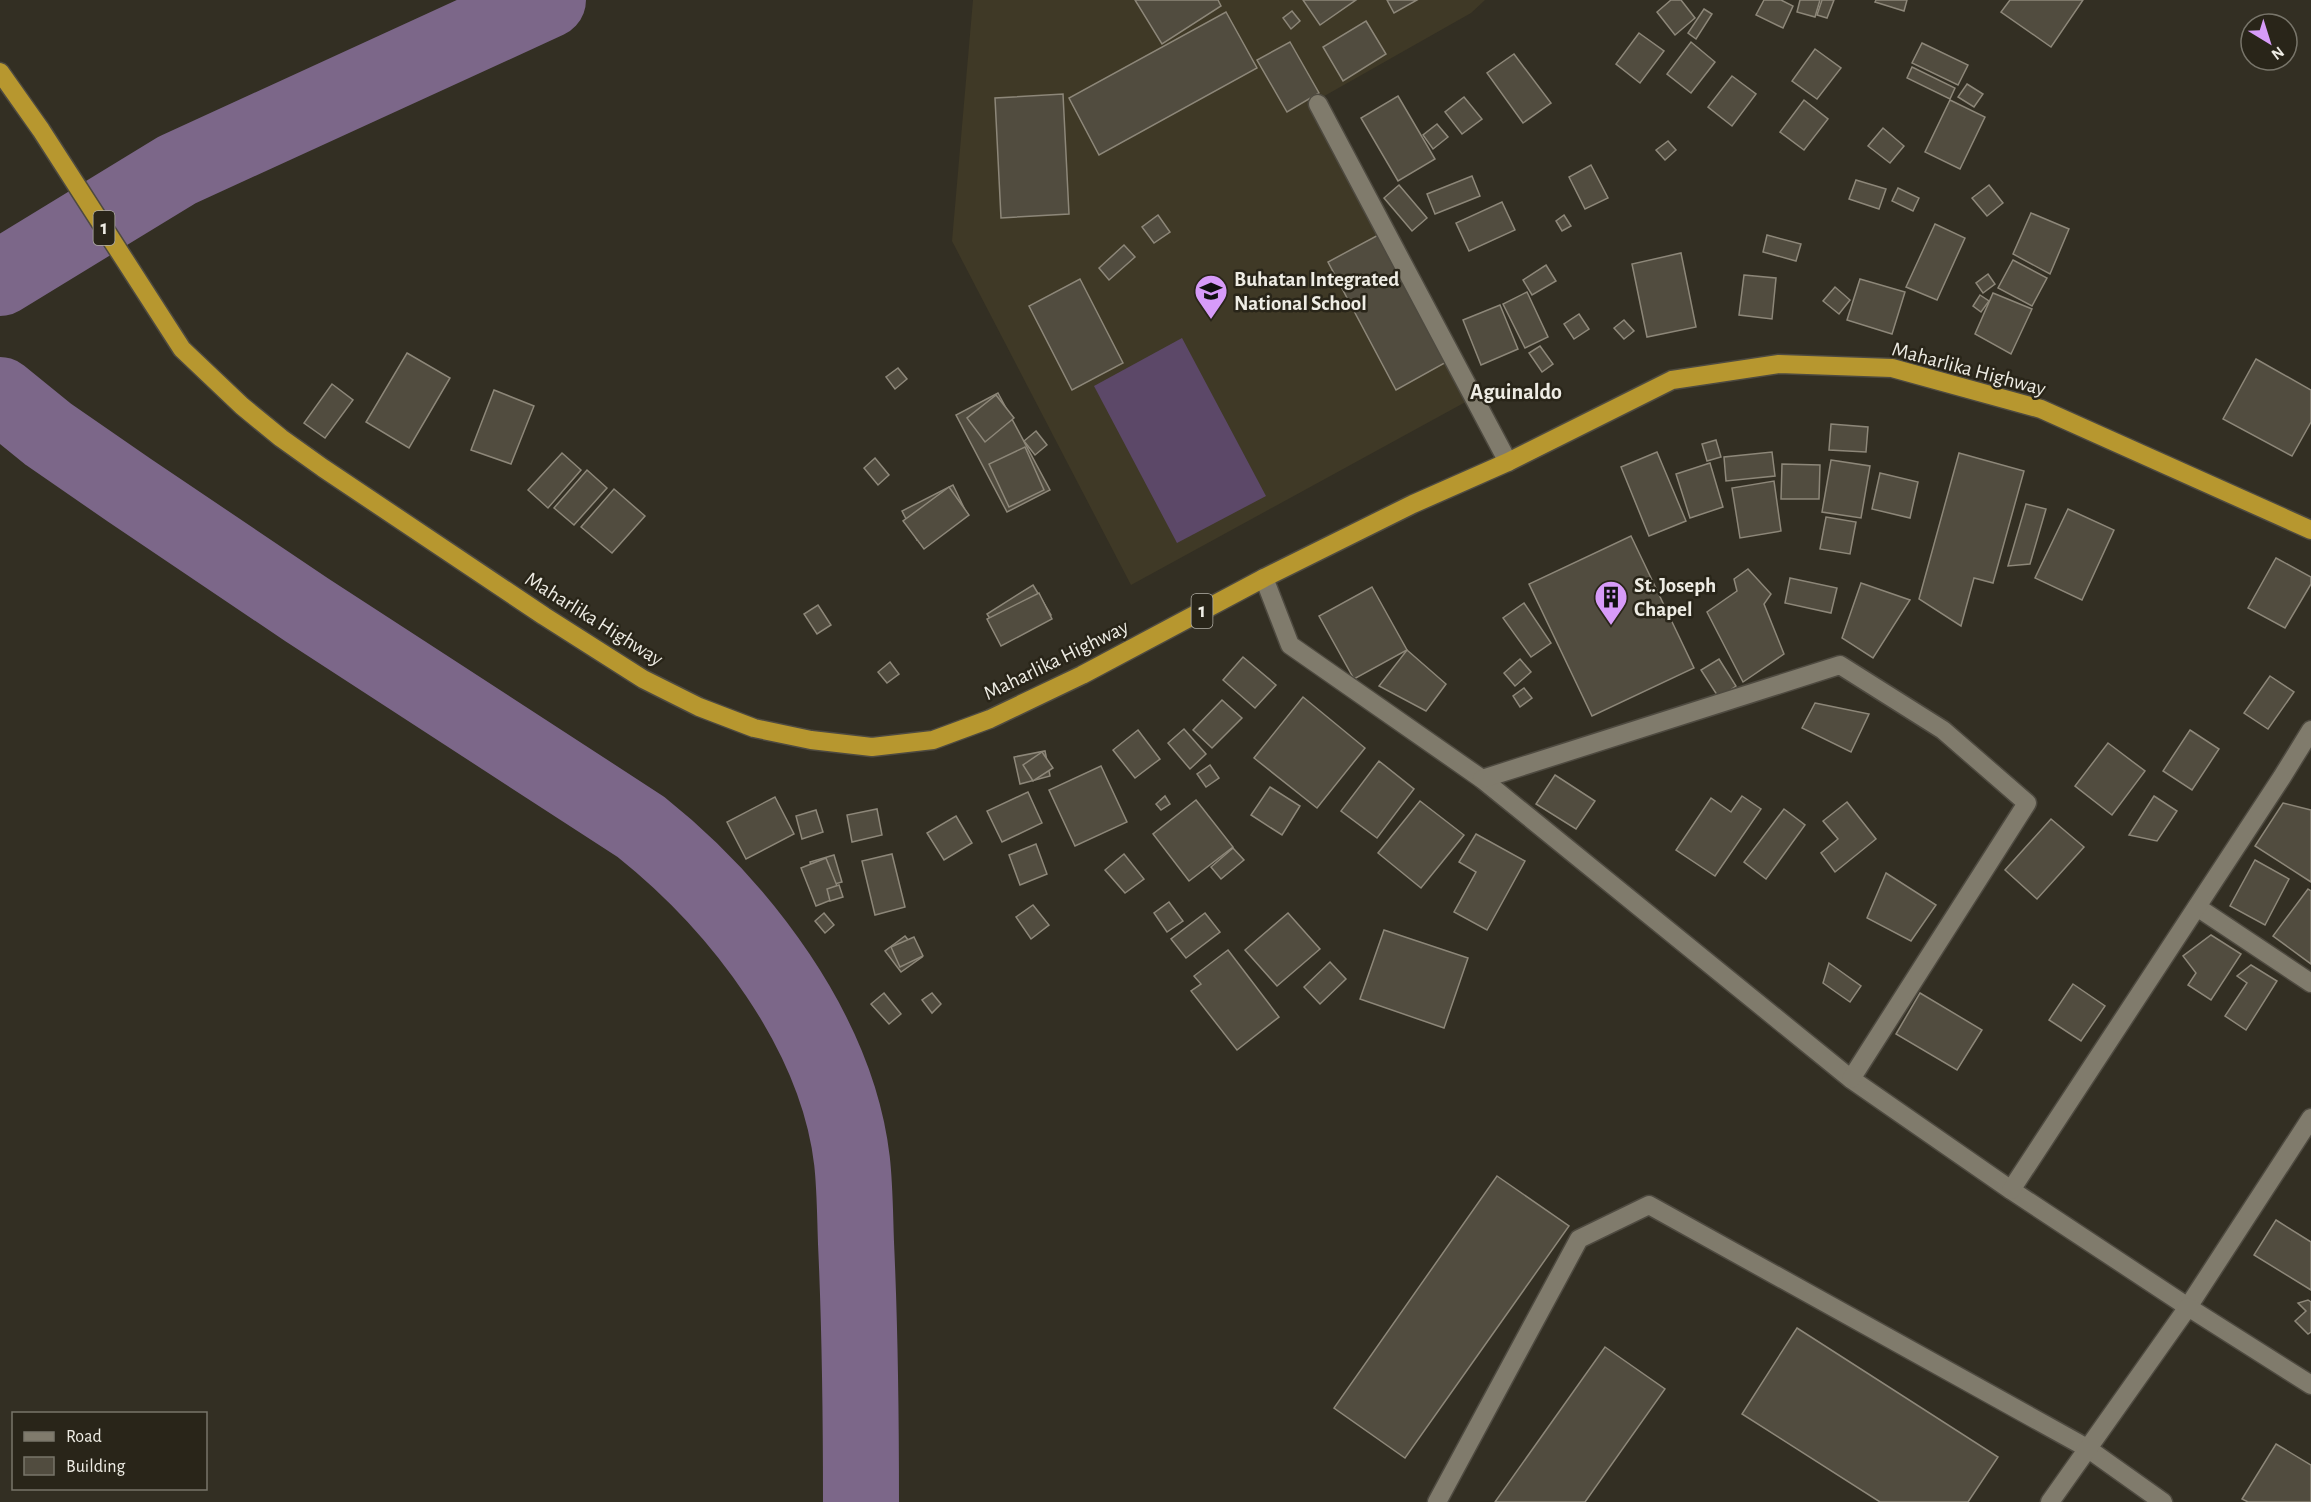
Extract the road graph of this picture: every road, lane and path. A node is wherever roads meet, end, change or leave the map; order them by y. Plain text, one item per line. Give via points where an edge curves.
1 (0, 72) edge
2 (1318, 104) dead end
3 (1508, 462) junction
4 (2311, 530) edge
5 (1264, 578) junction
6 (2311, 730) edge
7 (1482, 778) junction
8 (2197, 907) junction
9 (2311, 983) edge
10 (1851, 1079) junction
11 (2311, 1118) edge
12 (2011, 1190) junction
13 (2188, 1307) junction
14 (2311, 1386) edge
15 (2087, 1448) junction
16 (1437, 1502) edge
17 (2050, 1502) edge
18 (2163, 1502) edge

1 - 5 highway, Maharlika Highway / 1 via 167,327 190,357 242,406 323,468 544,616 643,679 699,707 754,728 811,740 872,747 933,740 990,719 1082,675
2 - 3 street
3 - 4 highway, Maharlika Highway / 1 via 1672,380 1779,364 1892,368 2041,409
3 - 5 highway, Maharlika Highway / 1
5 - 7 street via 1290,645
6 - 8 street
7 - 10 street
7 - 10 street via 1840,665 1943,730 2027,803
8 - 9 street
8 - 12 street
10 - 12 street
11 - 13 street
12 - 13 street
13 - 14 street
13 - 15 street
15 - 16 street via 1649,1205 1579,1239
15 - 17 street
15 - 18 street

